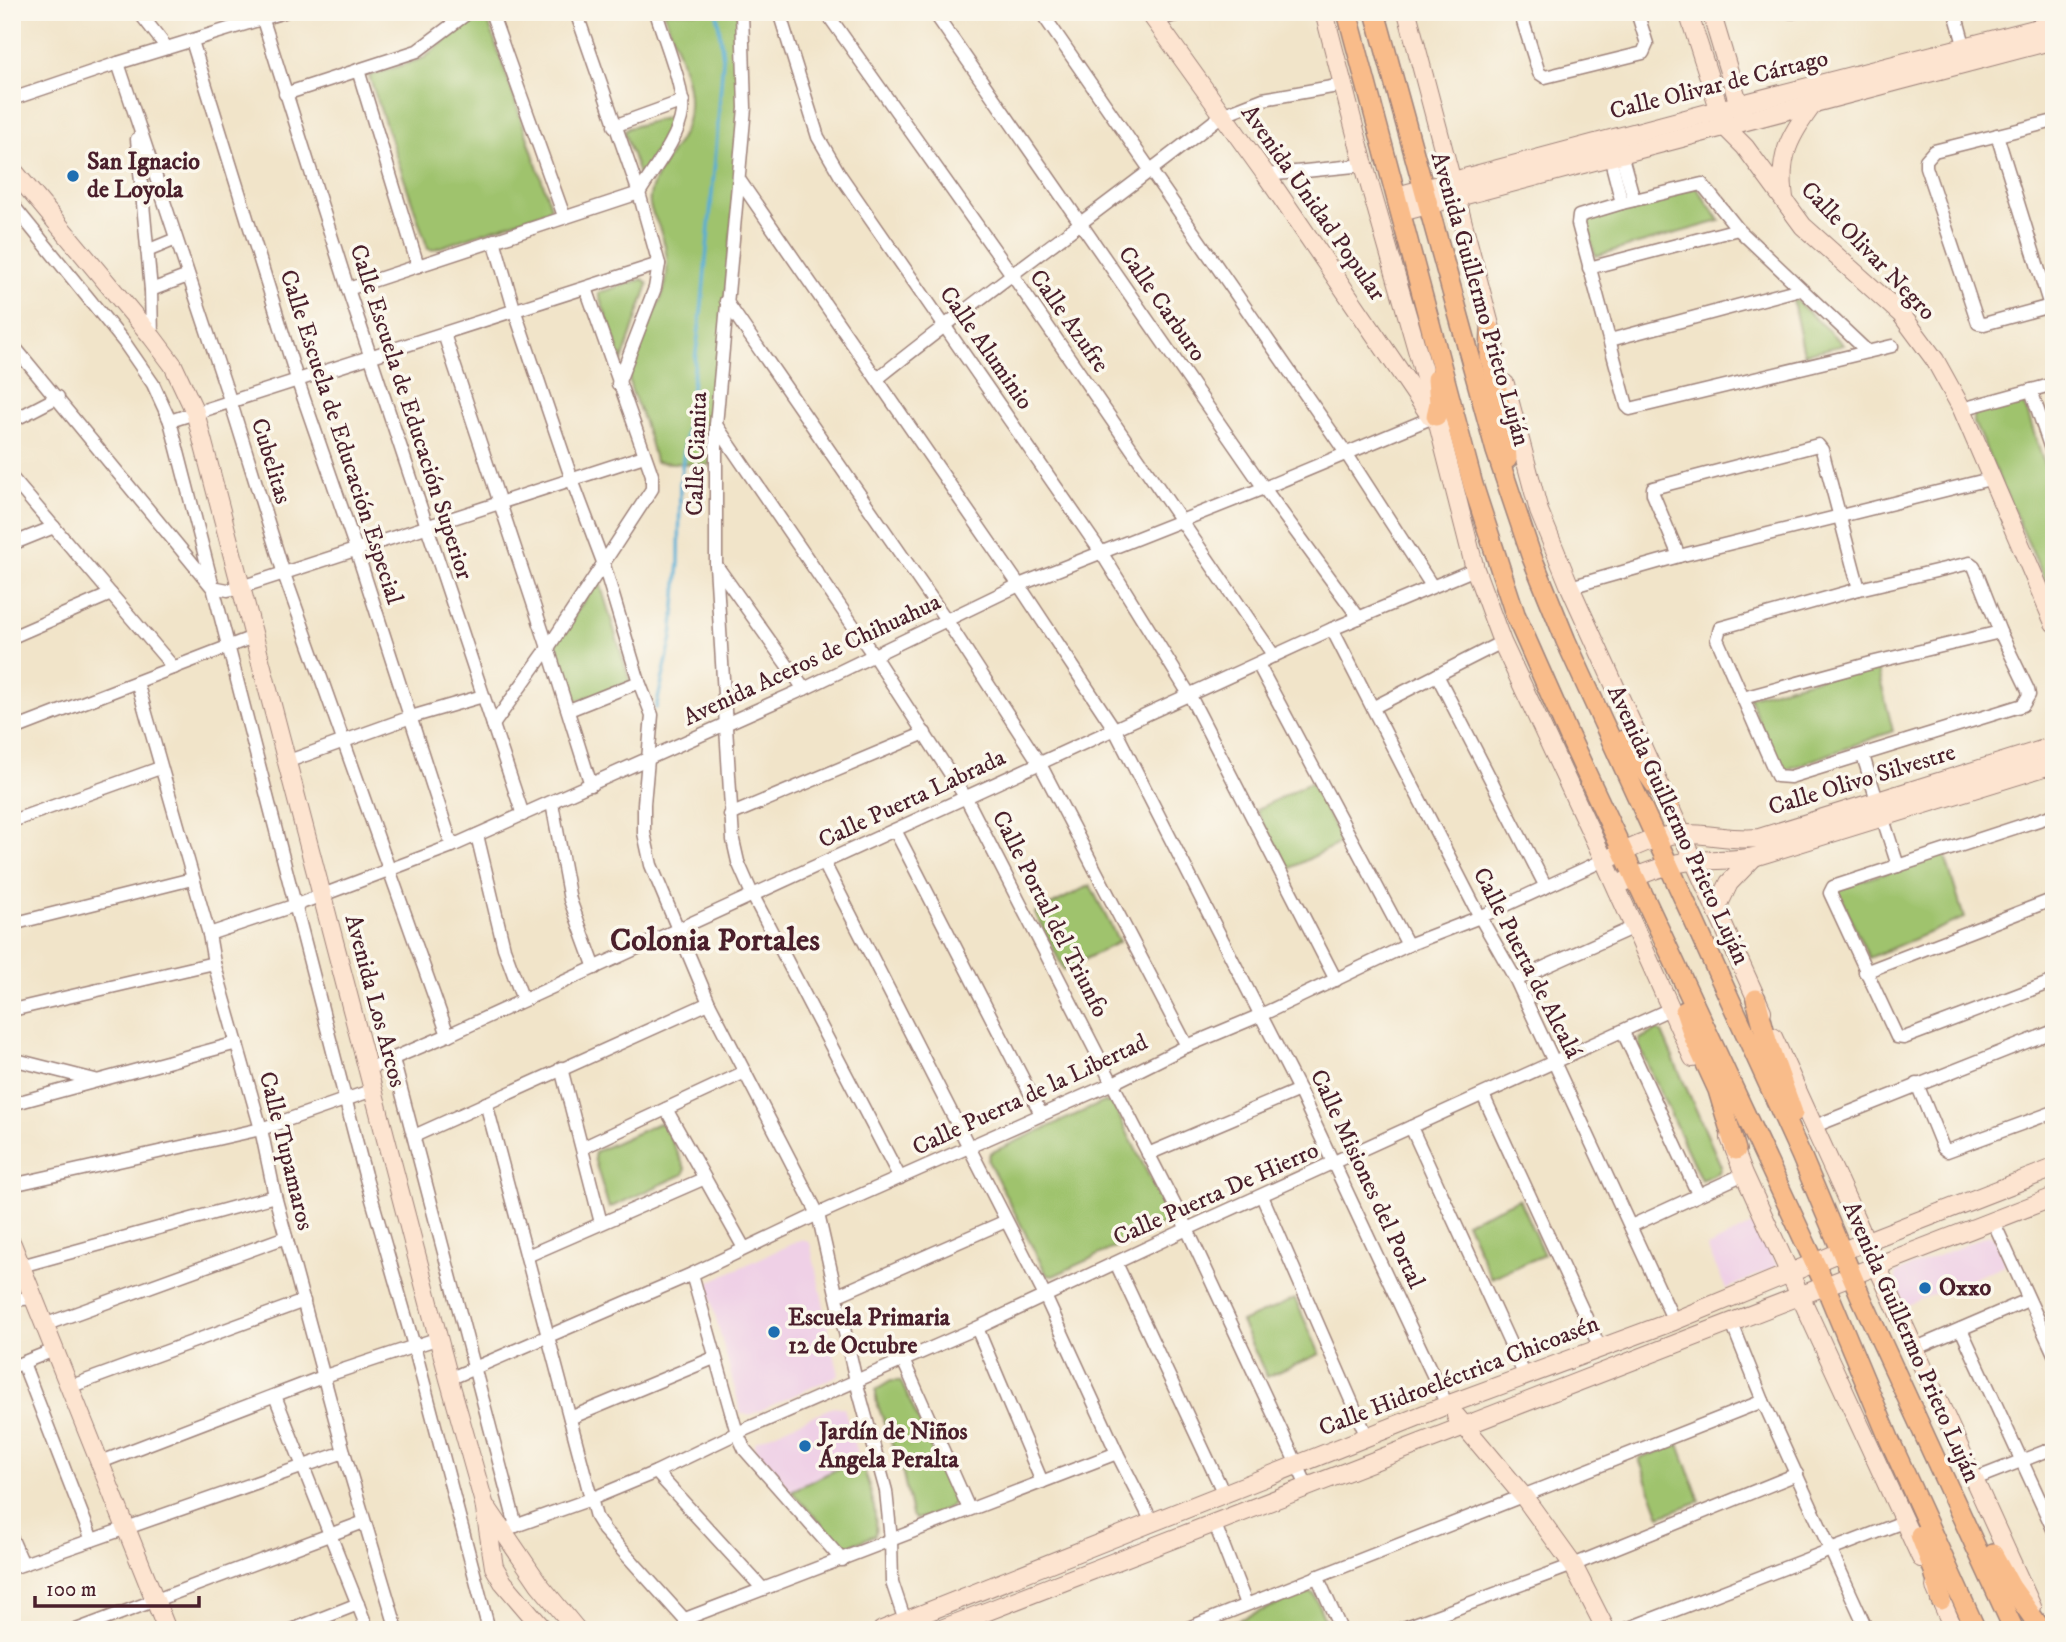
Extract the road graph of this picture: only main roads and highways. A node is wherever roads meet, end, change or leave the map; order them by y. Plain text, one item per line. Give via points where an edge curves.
1 (1347, 12) edge
2 (1375, 12) edge
3 (1431, 323) junction
4 (1491, 331) road end
5 (1434, 417) road end
6 (1508, 488) junction
7 (1566, 641) junction
8 (1669, 805) road end
9 (1679, 972) junction
10 (1756, 999) road end
11 (1736, 1150) road end
12 (1801, 1155) junction
13 (1890, 1441) junction
14 (1945, 1475) junction
15 (1941, 1600) road end
16 (1976, 1630) edge
17 (2014, 1630) edge
18 (2042, 1630) edge

1 - 3 main road
2 - 6 main road, Avenida Guillermo Prieto Luján
3 - 5 main road via 1438,396
3 - 9 main road via 1473,485 1515,614
4 - 6 main road via 1489,356 1504,422
6 - 7 main road, Avenida Guillermo Prieto Luján
7 - 8 main road via 1593,677 1635,760
7 - 12 main road, Avenida Guillermo Prieto Luján
9 - 11 main road via 1686,1015 1718,1090
9 - 13 main road via 1825,1285
10 - 12 main road via 1790,1099
12 - 14 main road, Avenida Guillermo Prieto Luján
13 - 15 main road
13 - 16 main road
14 - 17 main road, Avenida Guillermo Prieto Luján
14 - 18 main road

